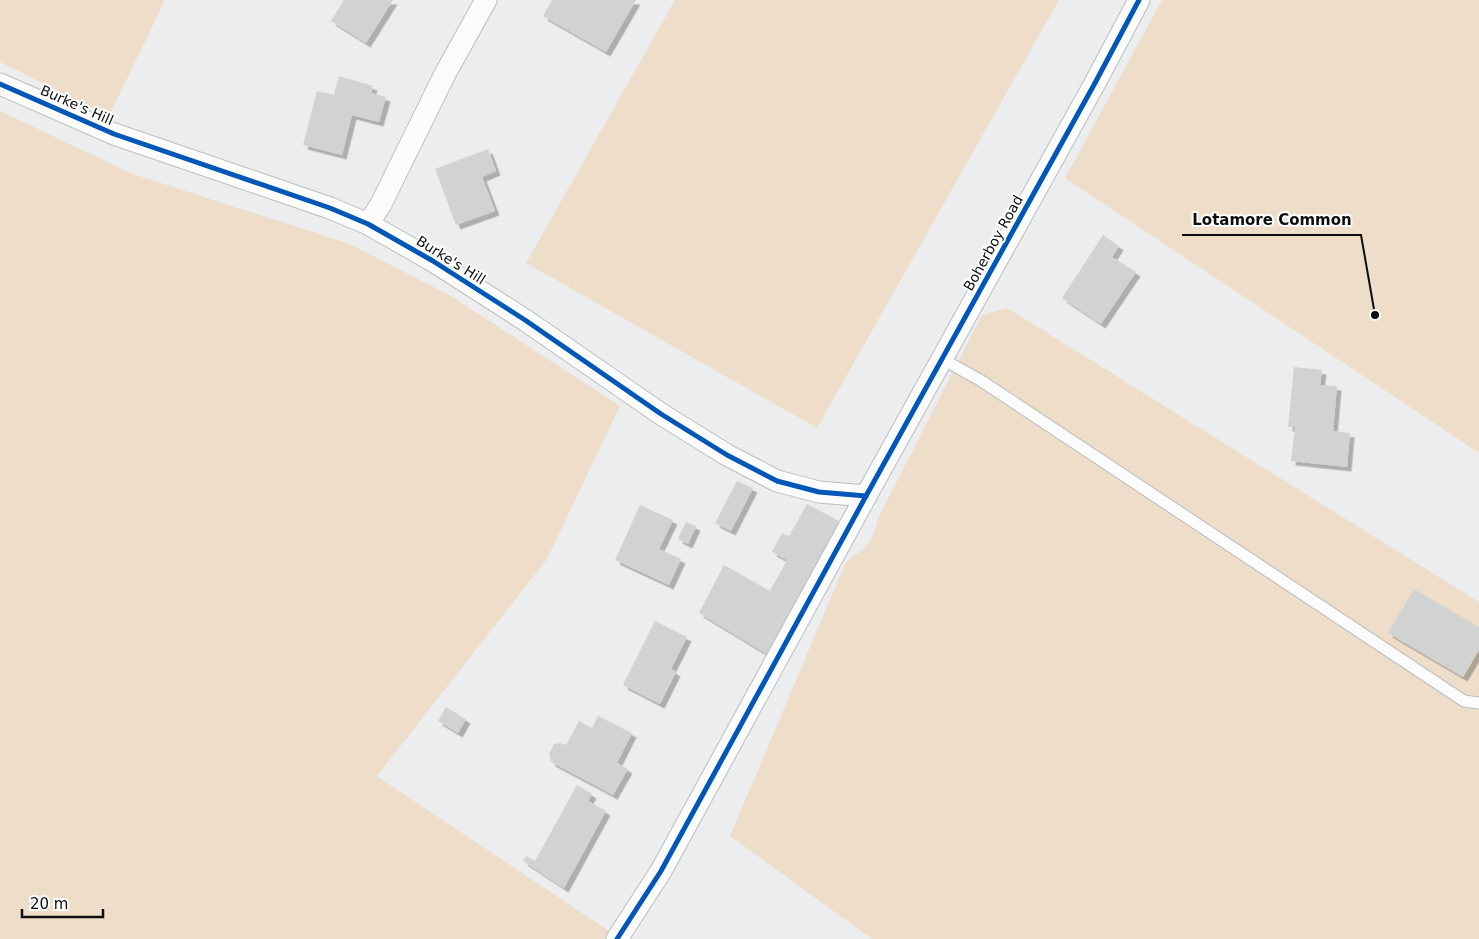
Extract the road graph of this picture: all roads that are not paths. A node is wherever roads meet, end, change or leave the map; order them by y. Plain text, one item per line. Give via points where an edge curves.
1 (486, 0) edge
2 (1139, 0) edge
3 (0, 84) edge
4 (368, 224) junction
5 (942, 359) junction
6 (866, 496) junction
7 (1479, 703) edge
8 (617, 939) edge

1 - 4 street
2 - 5 street, Boherboy Road
3 - 4 street, Burke's Hill via 114,134
4 - 6 street, Burke's Hill via 525,320 661,414 727,455 778,481 819,492
5 - 6 street, Boherboy Road
5 - 7 lane via 980,380 1464,701
6 - 8 street, Boherboy Road via 661,870

